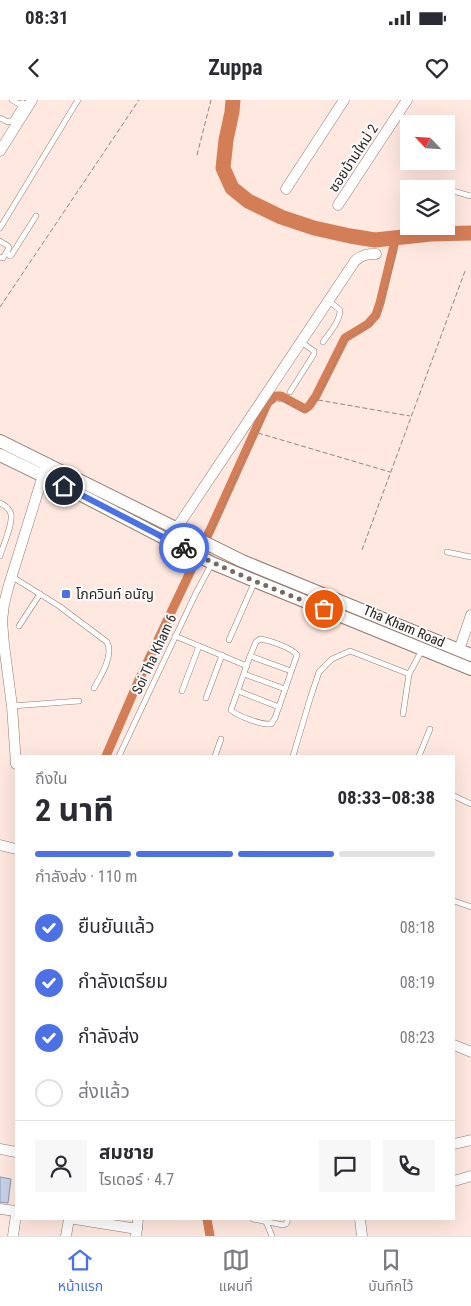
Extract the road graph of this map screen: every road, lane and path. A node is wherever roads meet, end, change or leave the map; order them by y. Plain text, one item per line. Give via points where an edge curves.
1 (12, 100) edge
2 (78, 100) edge
3 (139, 100) edge
4 (210, 100) edge
5 (344, 100) edge
6 (407, 100) edge
7 (27, 101) edge
8 (0, 118) edge
9 (0, 151) edge
10 (197, 155) dead end
11 (286, 189) dead end
12 (455, 192) edge
13 (471, 196) edge
14 (338, 205) dead end
15 (36, 216) dead end
16 (0, 228) edge
17 (0, 241) edge
18 (397, 250) dead end
19 (6, 253) junction
20 (376, 254) dead end
21 (0, 257) edge
22 (465, 271) dead end
23 (328, 301) junction
24 (0, 307) edge
25 (301, 342) junction
26 (323, 342) dead end
27 (290, 392) dead end
28 (318, 400) junction
29 (411, 416) junction
30 (257, 432) junction
31 (0, 441) edge
32 (0, 455) edge
33 (45, 470) junction
34 (391, 472) junction
35 (0, 502) edge
36 (176, 529) junction
37 (205, 543) junction
38 (362, 550) dead end
39 (447, 552) dead end
40 (0, 556) edge
41 (471, 557) edge
42 (209, 561) junction
43 (11, 576) junction
44 (255, 581) junction
45 (40, 594) junction
46 (471, 615) edge
47 (19, 626) dead end
48 (175, 636) junction
49 (229, 640) dead end
50 (199, 646) junction
51 (422, 650) junction
52 (459, 650) junction
53 (471, 655) edge
54 (222, 656) junction
55 (250, 656) junction
56 (247, 666) junction
57 (471, 669) edge
58 (291, 671) junction
59 (244, 674) junction
60 (409, 674) junction
61 (94, 688) dead end
62 (285, 689) junction
63 (182, 691) dead end
64 (238, 691) junction
65 (206, 698) dead end
66 (79, 701) dead end
67 (12, 706) junction
68 (279, 707) junction
69 (403, 714) dead end
70 (430, 729) dead end
71 (221, 739) dead end
72 (15, 755) edge
73 (119, 755) edge
74 (215, 755) edge
75 (294, 755) edge
76 (419, 755) edge
77 (455, 796) edge
78 (471, 804) edge
79 (0, 845) edge
80 (15, 848) edge
81 (455, 901) edge
82 (471, 907) edge
83 (455, 1045) edge
84 (471, 1052) edge
85 (471, 1140) edge
86 (455, 1144) edge
87 (0, 1149) edge
88 (15, 1152) edge
89 (471, 1176) edge
90 (455, 1181) edge
91 (0, 1209) edge
92 (15, 1213) edge
93 (15, 1220) edge
94 (69, 1220) edge
95 (82, 1220) edge
96 (257, 1220) edge
97 (288, 1220) edge
98 (360, 1220) edge
99 (266, 1222) junction
100 (137, 1228) edge
101 (13, 1236) edge
102 (66, 1236) edge
103 (272, 1236) edge
104 (362, 1236) edge

1 - 7 lane via 19,104
2 - 16 lane
3 - 24 path
4 - 10 path
5 - 11 street
6 - 14 street, ซอยบ้านใหม่ 2
7 - 8 lane via 12,121
7 - 9 street
12 - 13 lane
15 - 19 lane via 12,254
17 - 19 lane via 8,246
18 - 28 path via 379,314 370,325 346,339
19 - 21 lane via 4,258
20 - 23 street via 360,256
22 - 29 path
23 - 25 street
23 - 26 lane via 340,310 340,314
25 - 27 lane via 314,354
25 - 36 street
28 - 29 path
28 - 30 path via 308,411 282,400 275,401
29 - 34 path
30 - 34 path
30 - 37 path
31 - 33 street, Tha Kham Road
32 - 33 street, Tha Kham Road
33 - 36 street, Tha Kham Road via 125,502
33 - 42 street, Tha Kham Road
33 - 43 street
34 - 38 path
35 - 40 lane via 11,513
36 - 37 street, Tha Kham Road
37 - 52 street, Tha Kham Road
39 - 41 lane
42 - 44 street, Tha Kham Road
42 - 48 lane, Soi Tha Kham 6
43 - 45 lane
43 - 67 street via 2,622
44 - 49 lane
44 - 51 street, Tha Kham Road
45 - 47 lane
45 - 61 lane via 107,642 110,651
46 - 52 street
48 - 50 lane
48 - 73 lane, Soi Tha Kham 6
50 - 54 lane
50 - 63 lane
51 - 57 street, Tha Kham Road
51 - 60 lane
52 - 53 street, Tha Kham Road
54 - 56 lane
54 - 65 lane
55 - 56 lane
55 - 58 lane
55 - 58 lane via 260,638 296,653
56 - 59 lane
58 - 62 lane
59 - 62 lane
59 - 64 lane
60 - 69 lane
60 - 75 lane via 350,651 332,659 319,672
62 - 68 lane
64 - 68 lane
64 - 68 lane via 231,710 235,714 268,724 273,721
66 - 67 lane
67 - 72 street
70 - 76 lane
71 - 74 lane
77 - 78 lane
79 - 80 street
81 - 82 lane
83 - 84 street
85 - 86 street
87 - 88 street
89 - 90 street
91 - 92 street
93 - 101 street
94 - 102 street
95 - 100 street
96 - 99 lane
97 - 99 lane via 283,1225
98 - 104 street
99 - 103 lane

